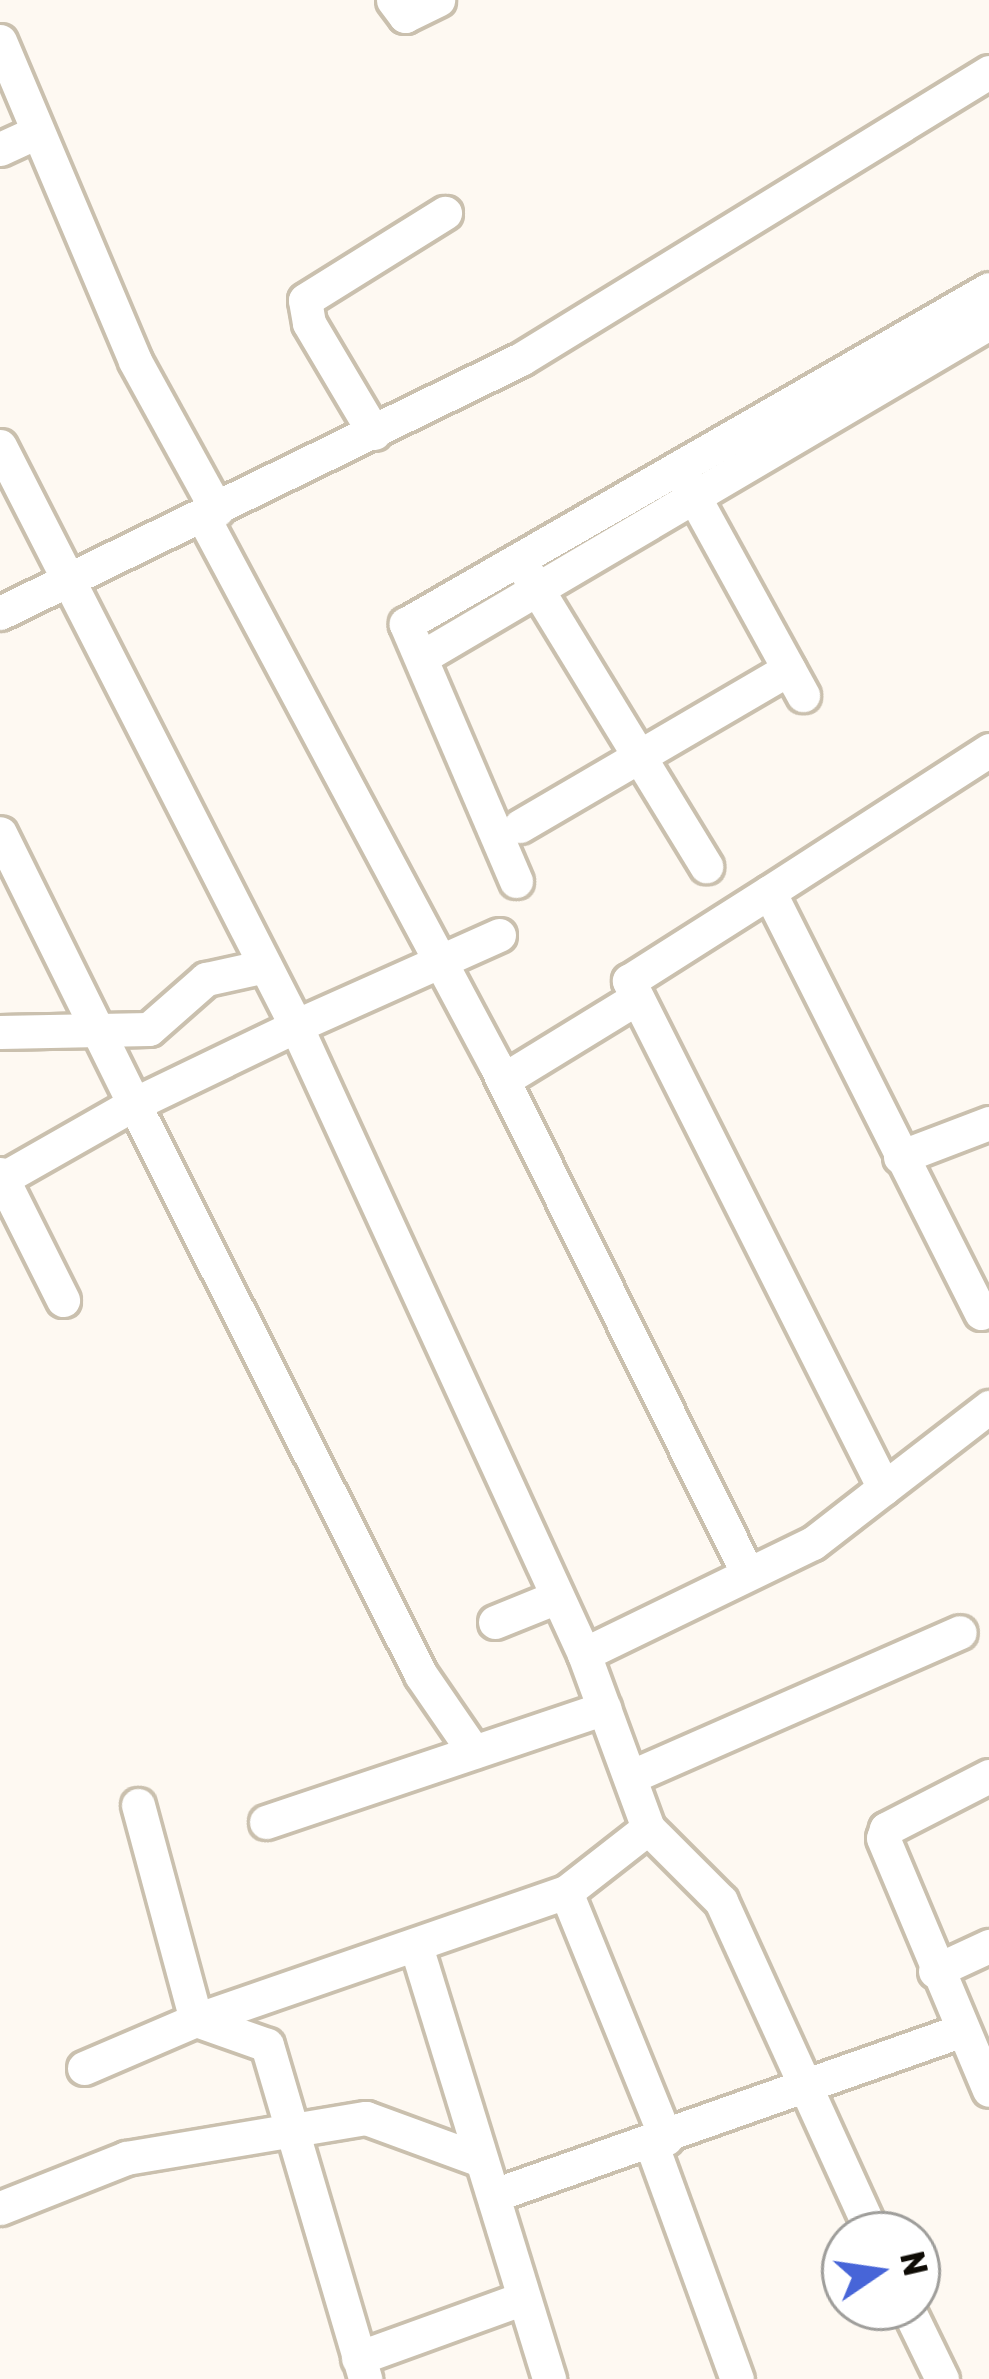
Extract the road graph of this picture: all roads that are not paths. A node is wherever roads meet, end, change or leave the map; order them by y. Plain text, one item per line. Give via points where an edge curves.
1 (392, 0) edge
2 (438, 0) edge
3 (0, 41) edge
4 (989, 73) edge
5 (37, 132) junction
6 (0, 149) edge
7 (446, 213) dead end
8 (989, 289) edge
9 (989, 322) edge
10 (374, 434) junction
11 (0, 446) edge
12 (677, 467) junction
13 (697, 500) junction
14 (210, 512) junction
15 (519, 559) junction
16 (64, 578) junction
17 (538, 590) junction
18 (0, 614) edge
19 (427, 654) dead end
20 (989, 751) edge
21 (640, 755) junction
22 (520, 826) dead end
23 (0, 833) edge
24 (706, 866) dead end
25 (517, 881) dead end
26 (769, 892) junction
27 (499, 935) dead end
28 (439, 962) junction
29 (265, 966) junction
30 (637, 998) junction
31 (95, 1024) junction
32 (296, 1026) junction
33 (0, 1032) edge
34 (503, 1080) junction
35 (134, 1104) junction
36 (989, 1123) edge
37 (900, 1157) junction
38 (1, 1178) edge
39 (980, 1297) edge
40 (63, 1300) dead end
41 (989, 1407) edge
42 (884, 1488) junction
43 (747, 1572) junction
44 (557, 1597) junction
45 (495, 1622) dead end
46 (960, 1632) dead end
47 (584, 1654) junction
48 (604, 1708) junction
49 (474, 1752) junction
50 (989, 1776) edge
51 (630, 1777) junction
52 (138, 1805) dead end
53 (266, 1822) dead end
54 (648, 1828) junction
55 (566, 1892) junction
56 (416, 1946) junction
57 (989, 1946) edge
58 (935, 1971) junction
59 (196, 2020) junction
60 (962, 2030) junction
61 (84, 2068) dead end
62 (802, 2089) junction
63 (989, 2090) edge
64 (293, 2130) junction
65 (658, 2140) junction
66 (478, 2159) junction
67 (497, 2194) junction
68 (0, 2209) edge
69 (861, 2211) edge
70 (521, 2299) junction
71 (919, 2331) edge
72 (362, 2368) edge
73 (549, 2379) edge
74 (737, 2379) edge
75 (942, 2379) edge

1 - 2 street via 405,16
3 - 5 street
4 - 10 street via 540,348
5 - 6 street
5 - 14 street
7 - 10 street via 305,300 309,322
8 - 12 street
9 - 13 street
10 - 14 street
11 - 16 street
12 - 13 street
12 - 15 street
13 - 17 street
13 - 21 street via 796,682
14 - 16 street
14 - 28 street
15 - 17 street
15 - 25 street via 406,624
16 - 18 street
16 - 29 street
17 - 19 street
17 - 21 street
20 - 26 street
21 - 22 street
21 - 24 street
23 - 31 street
26 - 30 street via 628,981
26 - 37 street
27 - 28 street
28 - 32 street
28 - 34 street
29 - 31 street via 206,979 149,1029
29 - 32 street
30 - 34 street
30 - 42 street
31 - 33 street
31 - 35 street
32 - 35 street
32 - 44 street
34 - 43 street
35 - 38 street
35 - 49 street via 422,1676
36 - 37 street
37 - 39 street
38 - 40 street
41 - 42 street
42 - 43 street via 813,1544
43 - 47 street
44 - 45 street
44 - 47 street
46 - 51 street
47 - 48 street
48 - 49 street
48 - 51 street
49 - 53 street
50 - 58 street via 886,1829 883,1838
51 - 54 street
52 - 59 street
54 - 55 street
54 - 62 street via 721,1901
55 - 56 street
55 - 65 street
56 - 59 street
56 - 66 street
57 - 58 street
58 - 60 street
59 - 61 street
59 - 64 street via 267,2045
60 - 62 street
60 - 63 street
62 - 65 street
62 - 69 street
64 - 66 street via 366,2118
64 - 68 street via 126,2158
64 - 72 street
65 - 67 street
65 - 74 street
66 - 67 street
67 - 70 street
70 - 72 street
70 - 73 street
71 - 75 street

